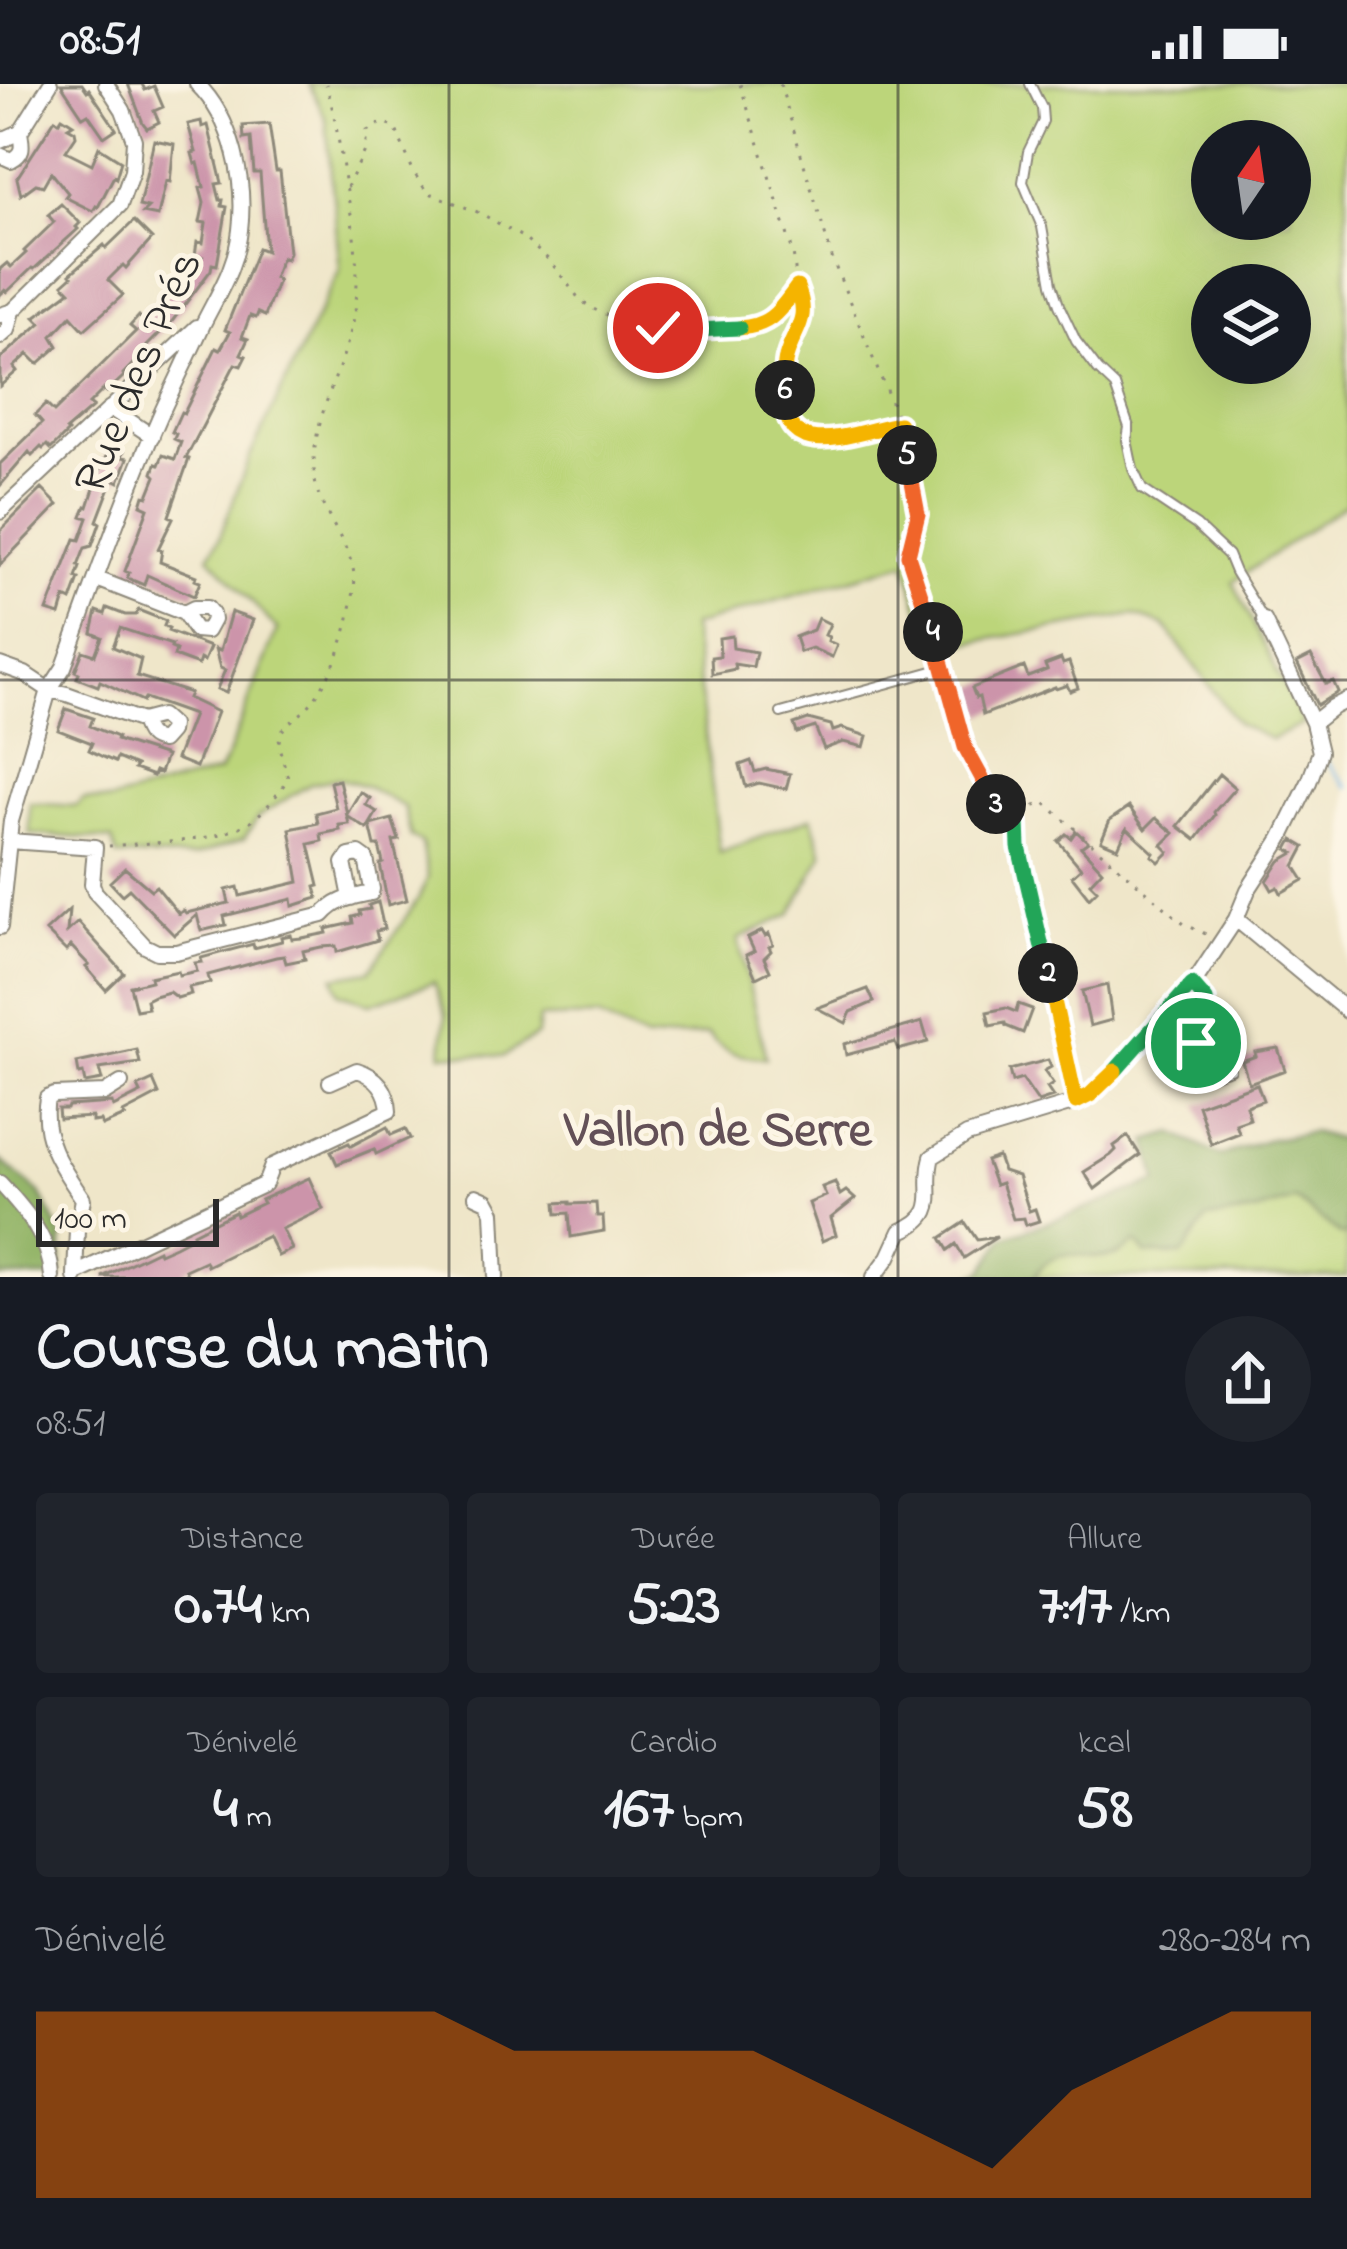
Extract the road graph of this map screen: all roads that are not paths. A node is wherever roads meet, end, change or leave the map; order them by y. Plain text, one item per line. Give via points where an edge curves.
1 (50, 84) edge
2 (106, 84) edge
3 (197, 84) edge
4 (1030, 84) edge
5 (20, 132) junction
6 (0, 141) edge
7 (0, 155) edge
8 (7, 313) edge
9 (207, 318) junction
10 (0, 337) edge
11 (110, 408) junction
12 (152, 436) junction
13 (0, 512) edge
14 (97, 579) junction
15 (184, 613) dead end
16 (1264, 620) joint
17 (0, 665) edge
18 (941, 669) joint
19 (49, 690) junction
20 (1347, 700) edge
21 (781, 713) dead end
22 (142, 722) dead end
23 (1313, 723) junction
24 (9, 841) junction
25 (351, 898) dead end
26 (1233, 925) junction
27 (0, 927) edge
28 (1192, 984) junction
29 (1206, 1000) junction
30 (1347, 1011) edge
31 (330, 1082) dead end
32 (122, 1083) dead end
33 (1076, 1102) junction
34 (0, 1183) edge
35 (476, 1196) dead end
36 (75, 1276) edge
37 (52, 1277) edge
38 (496, 1277) edge
39 (874, 1277) edge

1 - 5 street
2 - 8 street via 134,140 120,205
3 - 9 street, Rue des Prés via 221,116 242,200 234,261
4 - 16 lane via 1043,121 1023,182 1059,305 1076,341 1115,386 1142,489 1228,554
5 - 6 street
5 - 7 street via 19,156
8 - 10 street
9 - 11 street
9 - 12 street, Rue des Prés
11 - 12 street
11 - 13 street
12 - 14 street, Rue des Prés
14 - 15 street
14 - 19 street, Rue des Prés
16 - 23 street
17 - 19 street
18 - 21 lane
18 - 33 street via 965,747 997,807 1018,822
19 - 22 street
19 - 24 street, Rue des Prés
20 - 23 street
23 - 26 street via 1319,760
24 - 25 street via 95,847 95,892 157,952 323,915
24 - 27 street, Rue des Prés
26 - 28 street
26 - 30 street
28 - 29 lane
28 - 33 street via 1103,1085
29 - 29 lane via 1230,1069 1204,1077 1196,1043 1197,1012
31 - 36 street via 366,1073 380,1082 389,1111 272,1166 265,1184
32 - 36 street via 105,1093 47,1098 49,1144 83,1198
33 - 39 street via 967,1135 932,1157 928,1209 901,1231
34 - 37 street via 43,1238
35 - 38 street via 493,1213

